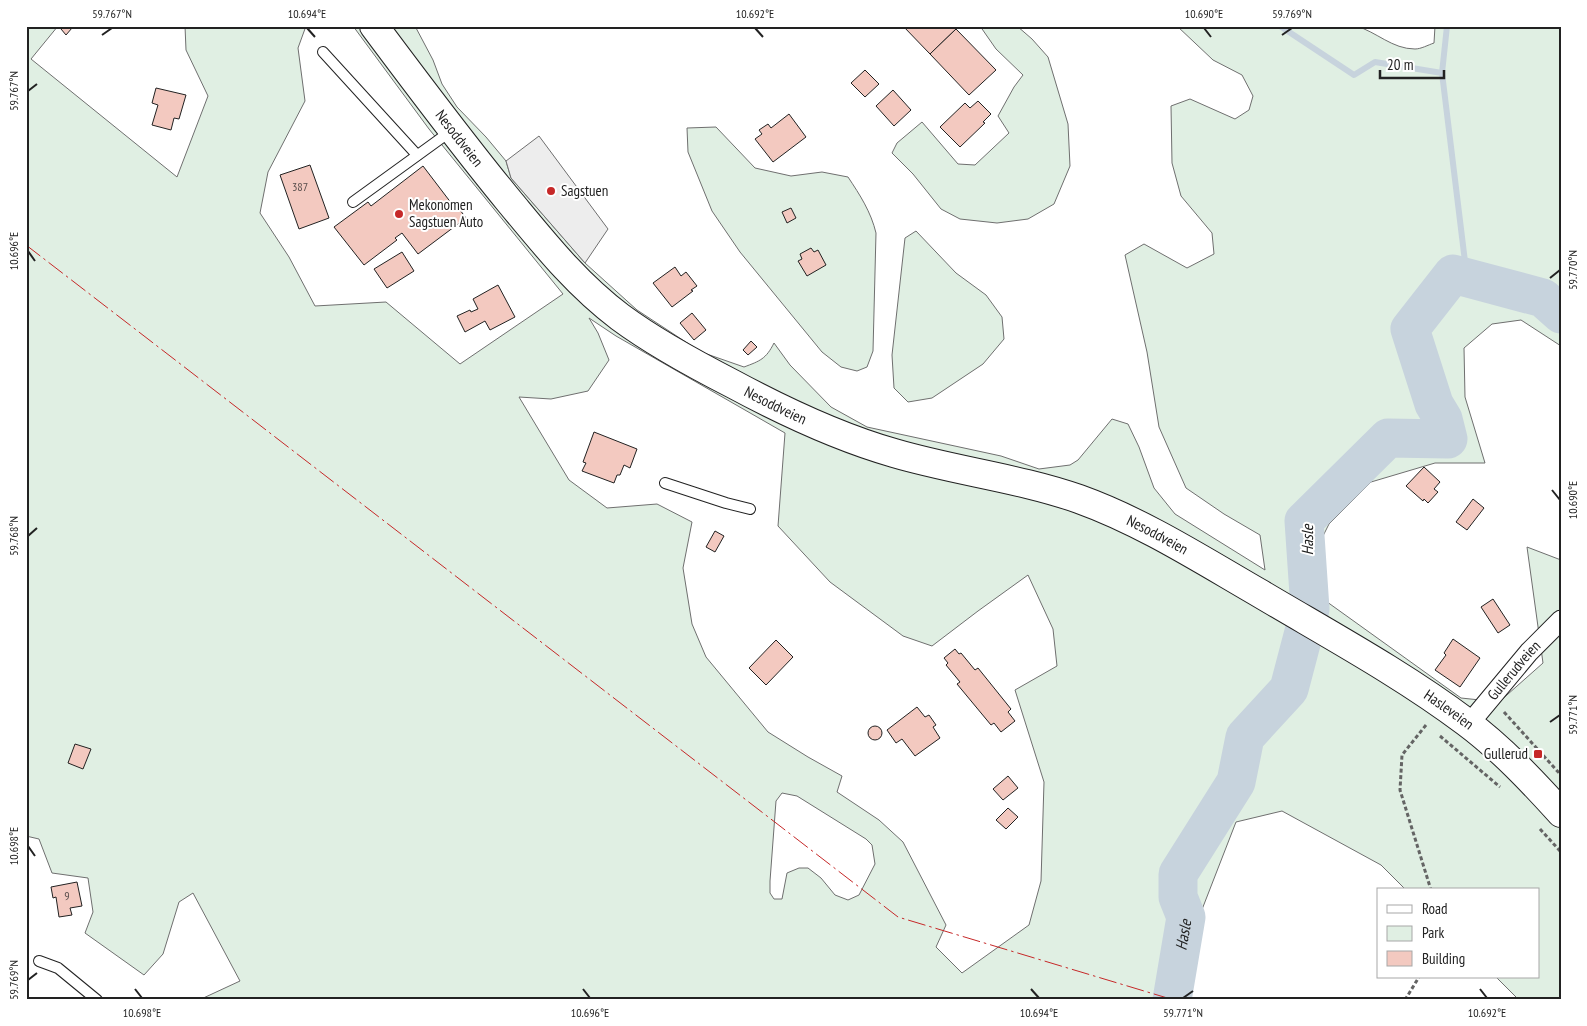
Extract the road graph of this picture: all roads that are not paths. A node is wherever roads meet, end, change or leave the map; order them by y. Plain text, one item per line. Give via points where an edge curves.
1 (374, 26) edge
2 (323, 52) dead end
3 (452, 130) junction
4 (417, 155) junction
5 (353, 202) dead end
6 (665, 484) dead end
7 (750, 508) dead end
8 (1561, 620) edge
9 (1319, 629) joint
10 (1468, 724) junction
11 (1561, 813) edge
12 (39, 961) dead end
13 (97, 1000) edge

1 - 3 main road, Nesoddveien
2 - 4 lane
3 - 4 lane
3 - 9 main road, Nesoddveien via 547,248 578,280 650,338 700,367 781,410 855,440 893,453 1035,486 1080,500 1154,533
4 - 5 lane
6 - 7 lane
8 - 10 street, Gullerudveien via 1529,652
9 - 10 main road, Hasleveien via 1354,648 1433,715
10 - 11 main road, Hasleveien via 1530,778
12 - 13 lane via 58,968

